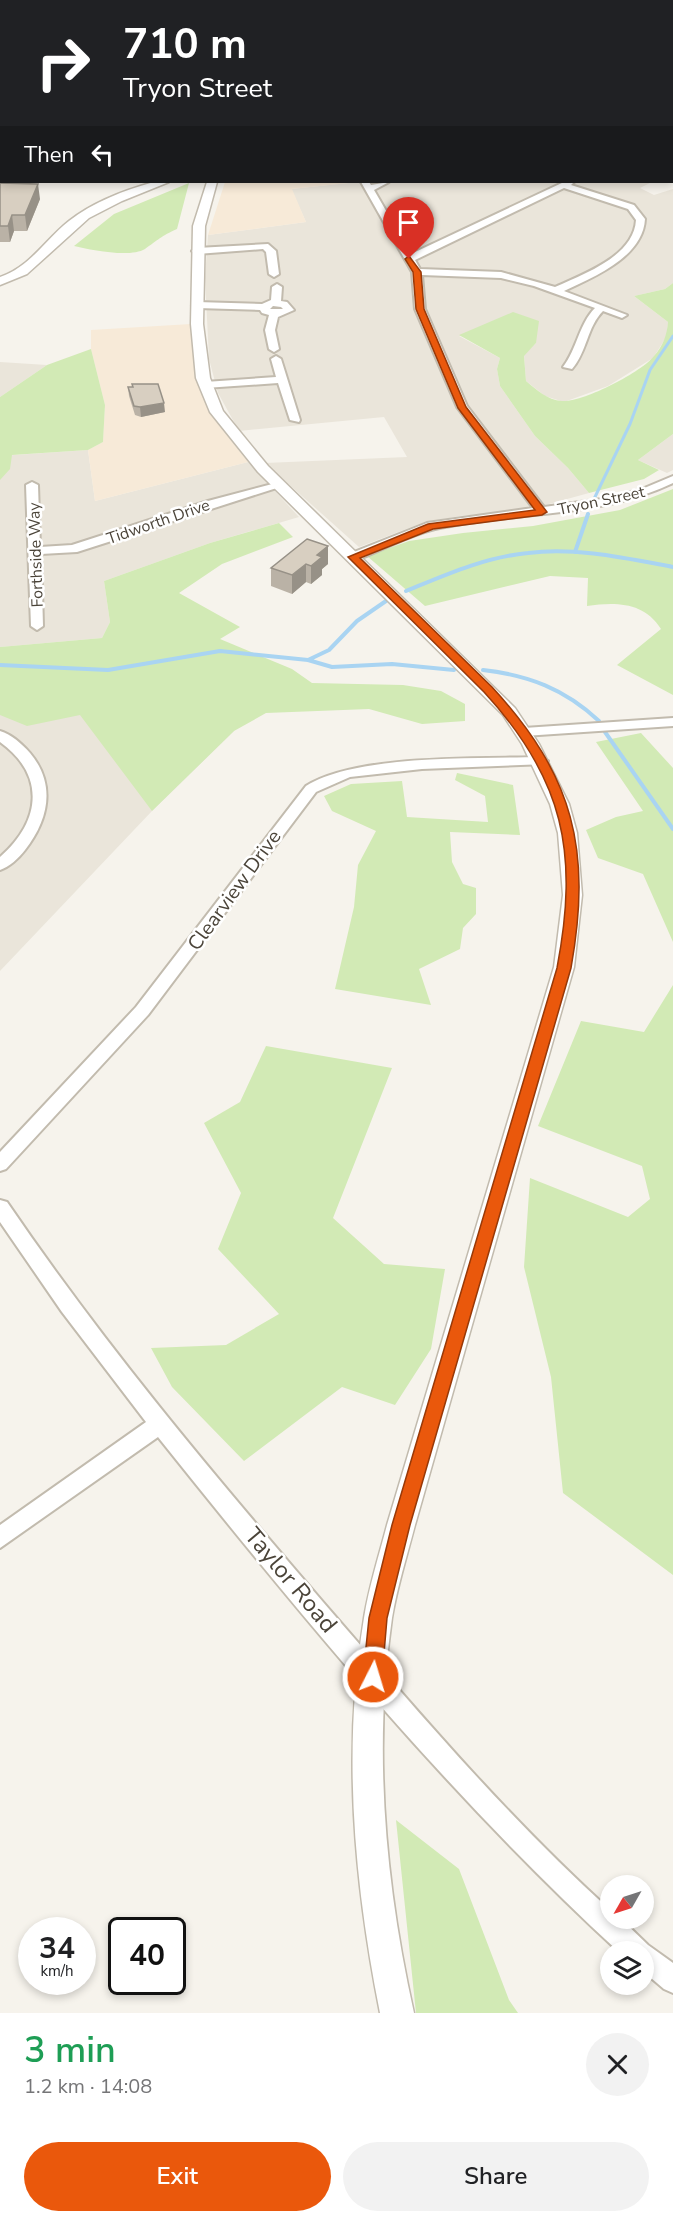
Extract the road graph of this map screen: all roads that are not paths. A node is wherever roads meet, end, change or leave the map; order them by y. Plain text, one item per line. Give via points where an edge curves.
1 (162, 183) edge
2 (212, 183) edge
3 (566, 183) edge
4 (367, 185) edge
5 (197, 251) junction
6 (409, 259) junction
7 (417, 272) junction
8 (274, 274) dead end
9 (0, 280) edge
10 (277, 287) dead end
11 (555, 291) junction
12 (197, 304) junction
13 (275, 308) junction
14 (601, 308) junction
15 (622, 315) dead end
16 (568, 367) dead end
17 (282, 380) junction
18 (205, 386) junction
19 (295, 420) dead end
20 (673, 479) edge
21 (32, 485) dead end
22 (279, 485) junction
23 (542, 512) junction
24 (36, 551) junction
25 (353, 557) junction
26 (37, 626) dead end
27 (673, 722) edge
28 (524, 732) junction
29 (0, 735) edge
30 (541, 760) junction
31 (0, 866) edge
32 (0, 1164) edge
33 (0, 1207) edge
34 (159, 1424) junction
35 (0, 1538) edge
36 (373, 1677) junction
37 (626, 1941) edge
38 (654, 1964) edge
39 (673, 1980) edge
40 (397, 2013) edge

1 - 9 street via 86,215 63,232 27,270
2 - 5 street via 201,217
3 - 6 street
3 - 11 street via 628,206 638,213 641,223 637,238 622,256
4 - 6 street
5 - 8 street via 265,246 271,250
5 - 12 street
6 - 7 street
7 - 11 street via 494,274
7 - 23 street via 420,309 462,408
10 - 13 street
11 - 14 street
12 - 13 street
12 - 18 street via 199,360
13 - 17 street via 270,330
14 - 15 street
14 - 16 street via 588,321 580,352
17 - 18 street
17 - 19 street
18 - 22 street via 230,430
20 - 23 street, Tryon Street via 632,496
21 - 24 street, Forthside Way
22 - 24 street, Tidworth Drive via 73,549
22 - 25 street
23 - 25 street, Tryon Street via 431,526
24 - 26 street, Forthside Way
25 - 28 street via 488,690
27 - 28 street
28 - 30 street
29 - 31 street via 31,762 38,777 41,801 26,839
30 - 32 street, Clearview Drive via 422,765 348,773 311,789 142,1011
30 - 36 street via 558,795 570,839 574,876 568,944 401,1525 378,1618
33 - 34 street, Taylor Road via 60,1296
34 - 35 street
34 - 36 street, Taylor Road
36 - 37 street, Taylor Road via 422,1736 514,1832
36 - 40 street via 366,1757 368,1814 373,1874
38 - 39 street

